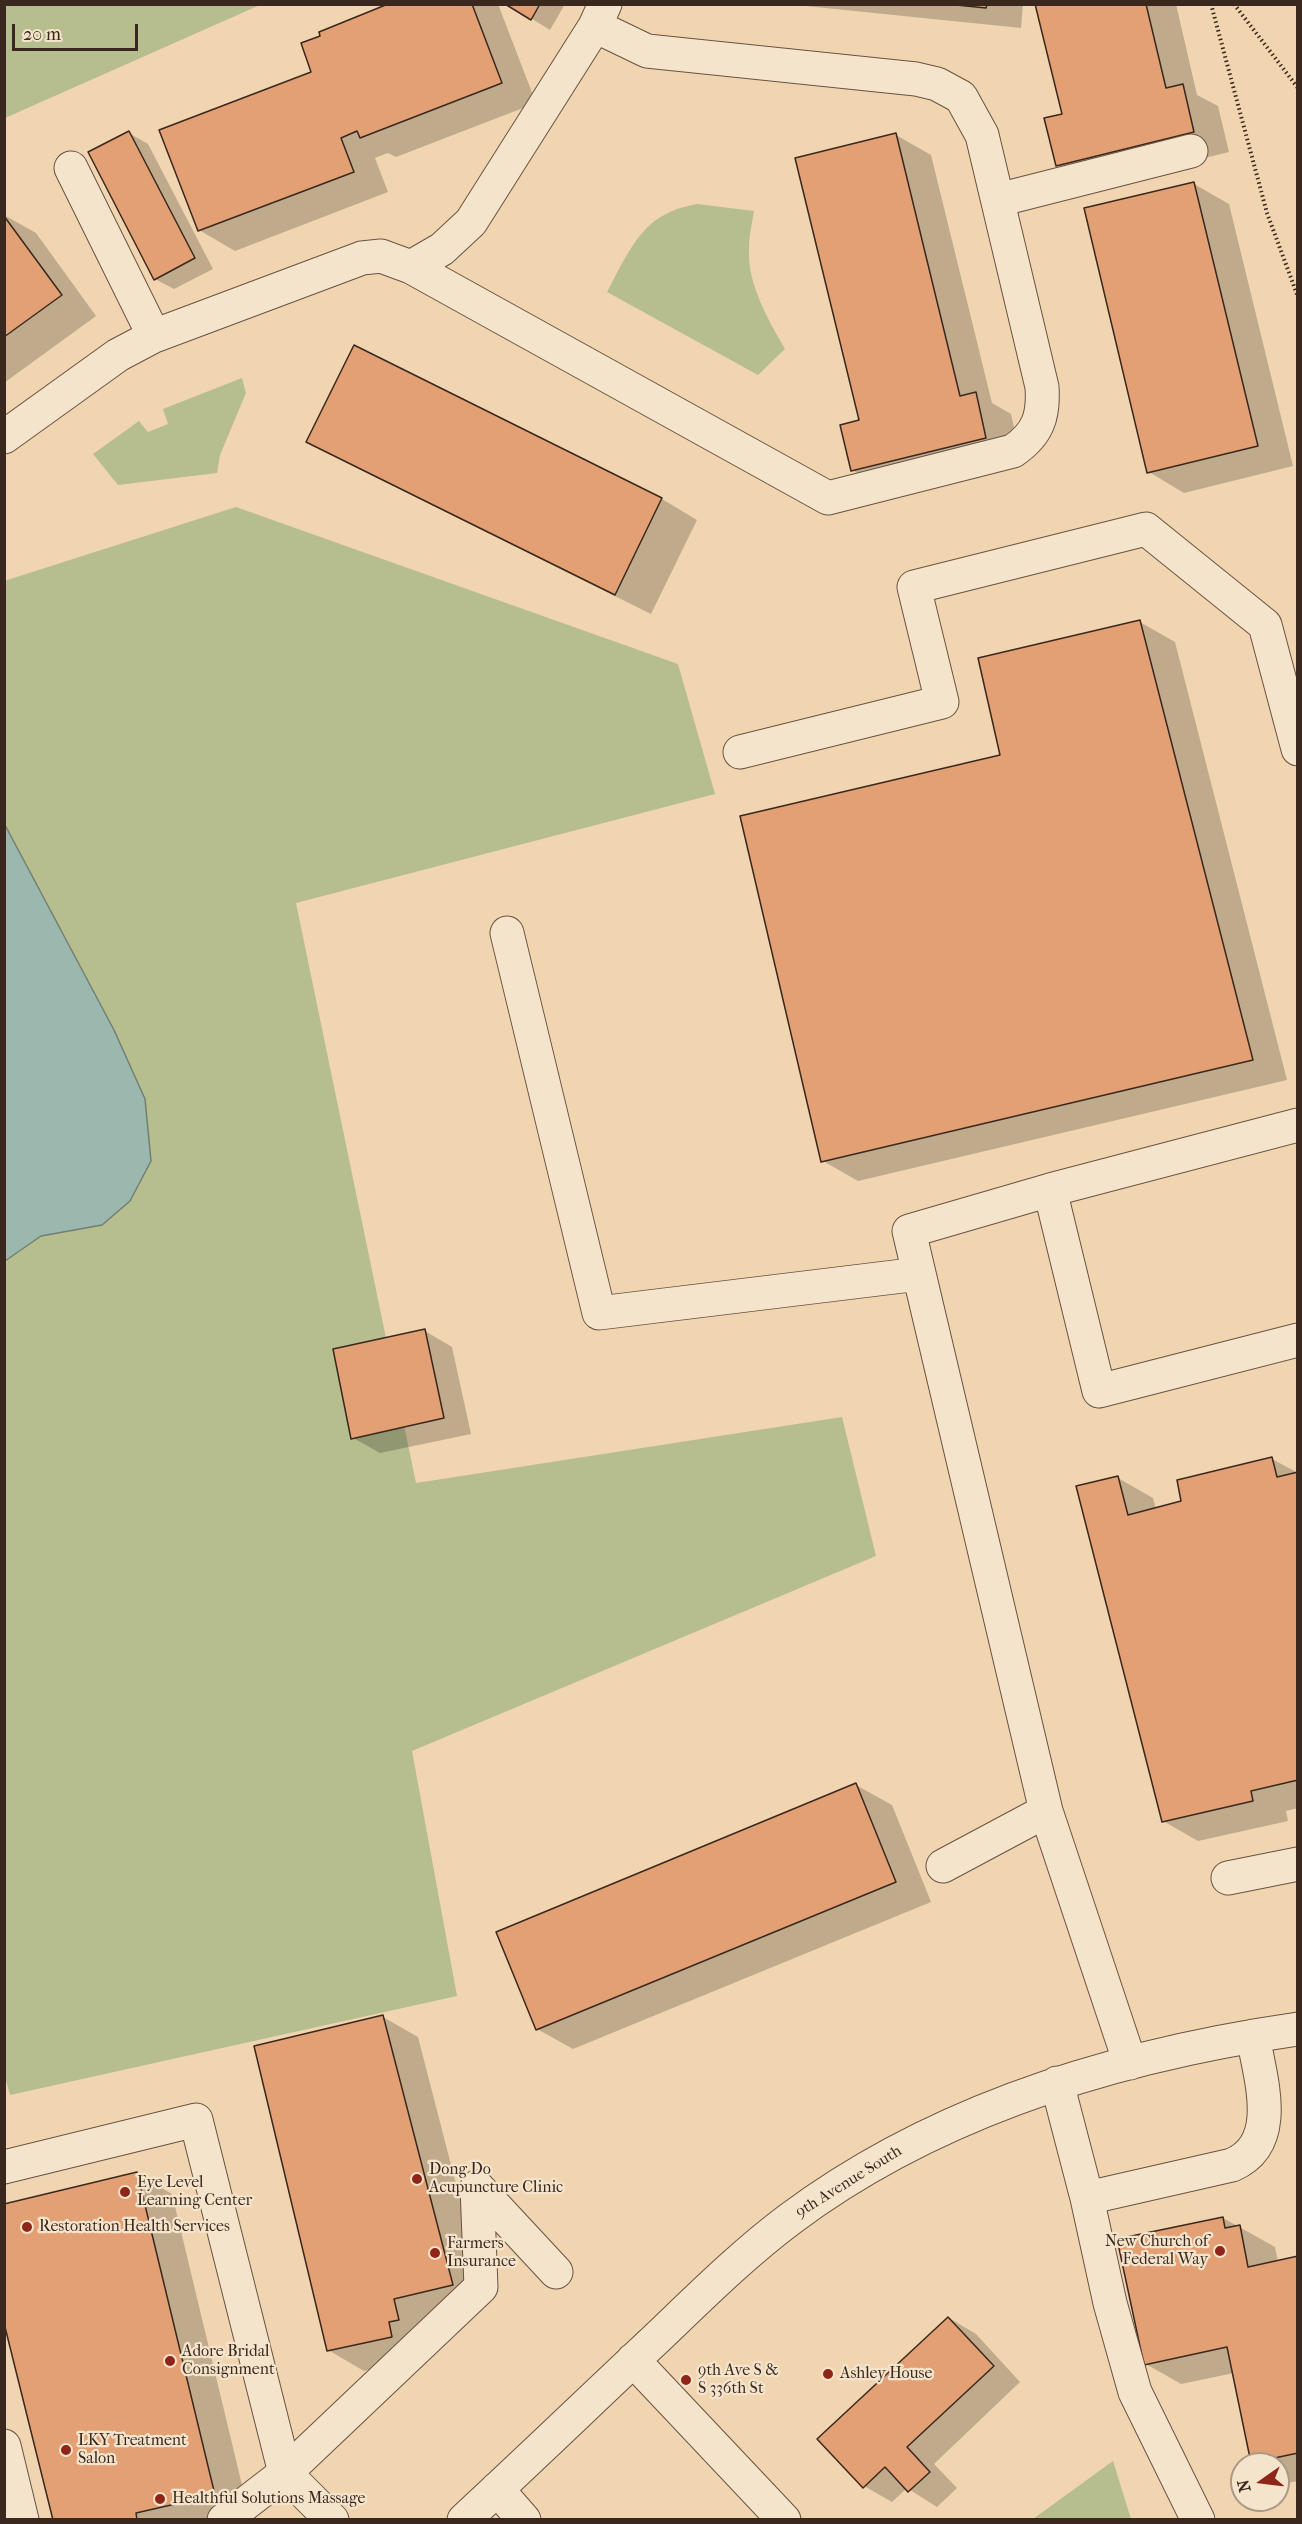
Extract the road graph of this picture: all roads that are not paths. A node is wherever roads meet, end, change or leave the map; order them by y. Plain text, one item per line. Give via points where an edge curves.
1 (600, 15) edge
2 (1191, 151) dead end
3 (71, 168) dead end
4 (998, 200) junction
5 (411, 267) junction
6 (154, 336) junction
7 (4, 437) edge
8 (1298, 749) edge
9 (740, 752) dead end
10 (507, 933) dead end
11 (1298, 1125) edge
12 (1050, 1190) junction
13 (919, 1274) junction
14 (1298, 1340) edge
15 (1046, 1811) junction
16 (1298, 1864) edge
17 (943, 1866) dead end
18 (1228, 1878) dead end
19 (1298, 2030) edge
20 (1254, 2036) junction
21 (1130, 2063) junction
22 (1057, 2083) junction
23 (4, 2167) edge
24 (1087, 2198) junction
25 (555, 2272) dead end
26 (633, 2360) junction
27 (4, 2446) edge
28 (285, 2473) junction
29 (497, 2489) junction
30 (22, 2520) edge
31 (224, 2520) edge
32 (332, 2520) edge
33 (464, 2520) edge
34 (524, 2520) edge
35 (784, 2520) edge
36 (1198, 2520) edge

1 - 4 street via 647,51 937,84 961,97 973,114
1 - 5 street via 471,222 442,249
2 - 4 street
3 - 6 street
4 - 5 street via 1042,387 1040,420 1028,441 1013,451 828,498
5 - 6 street via 381,256 362,258
6 - 7 street via 118,356
8 - 9 street via 1265,625 1146,529 914,587 942,702
10 - 13 street via 598,1313
11 - 12 street
12 - 13 street via 909,1231
12 - 14 street via 1099,1391
13 - 15 street
15 - 17 street
15 - 21 street
16 - 18 street
19 - 20 street, 9th Avenue South
20 - 21 street, 9th Avenue South
20 - 24 street via 1265,2109 1263,2128 1250,2155 1232,2165
21 - 22 street, 9th Avenue South
22 - 24 street
22 - 26 street, 9th Avenue South via 924,2136 832,2189 739,2260
23 - 28 street via 196,2120
24 - 36 street via 1135,2392
25 - 28 street via 477,2187 481,2287
26 - 29 street, 9th Avenue South
26 - 35 street
27 - 30 street
28 - 31 street
28 - 32 street
29 - 33 street, 9th Avenue South
29 - 34 street

